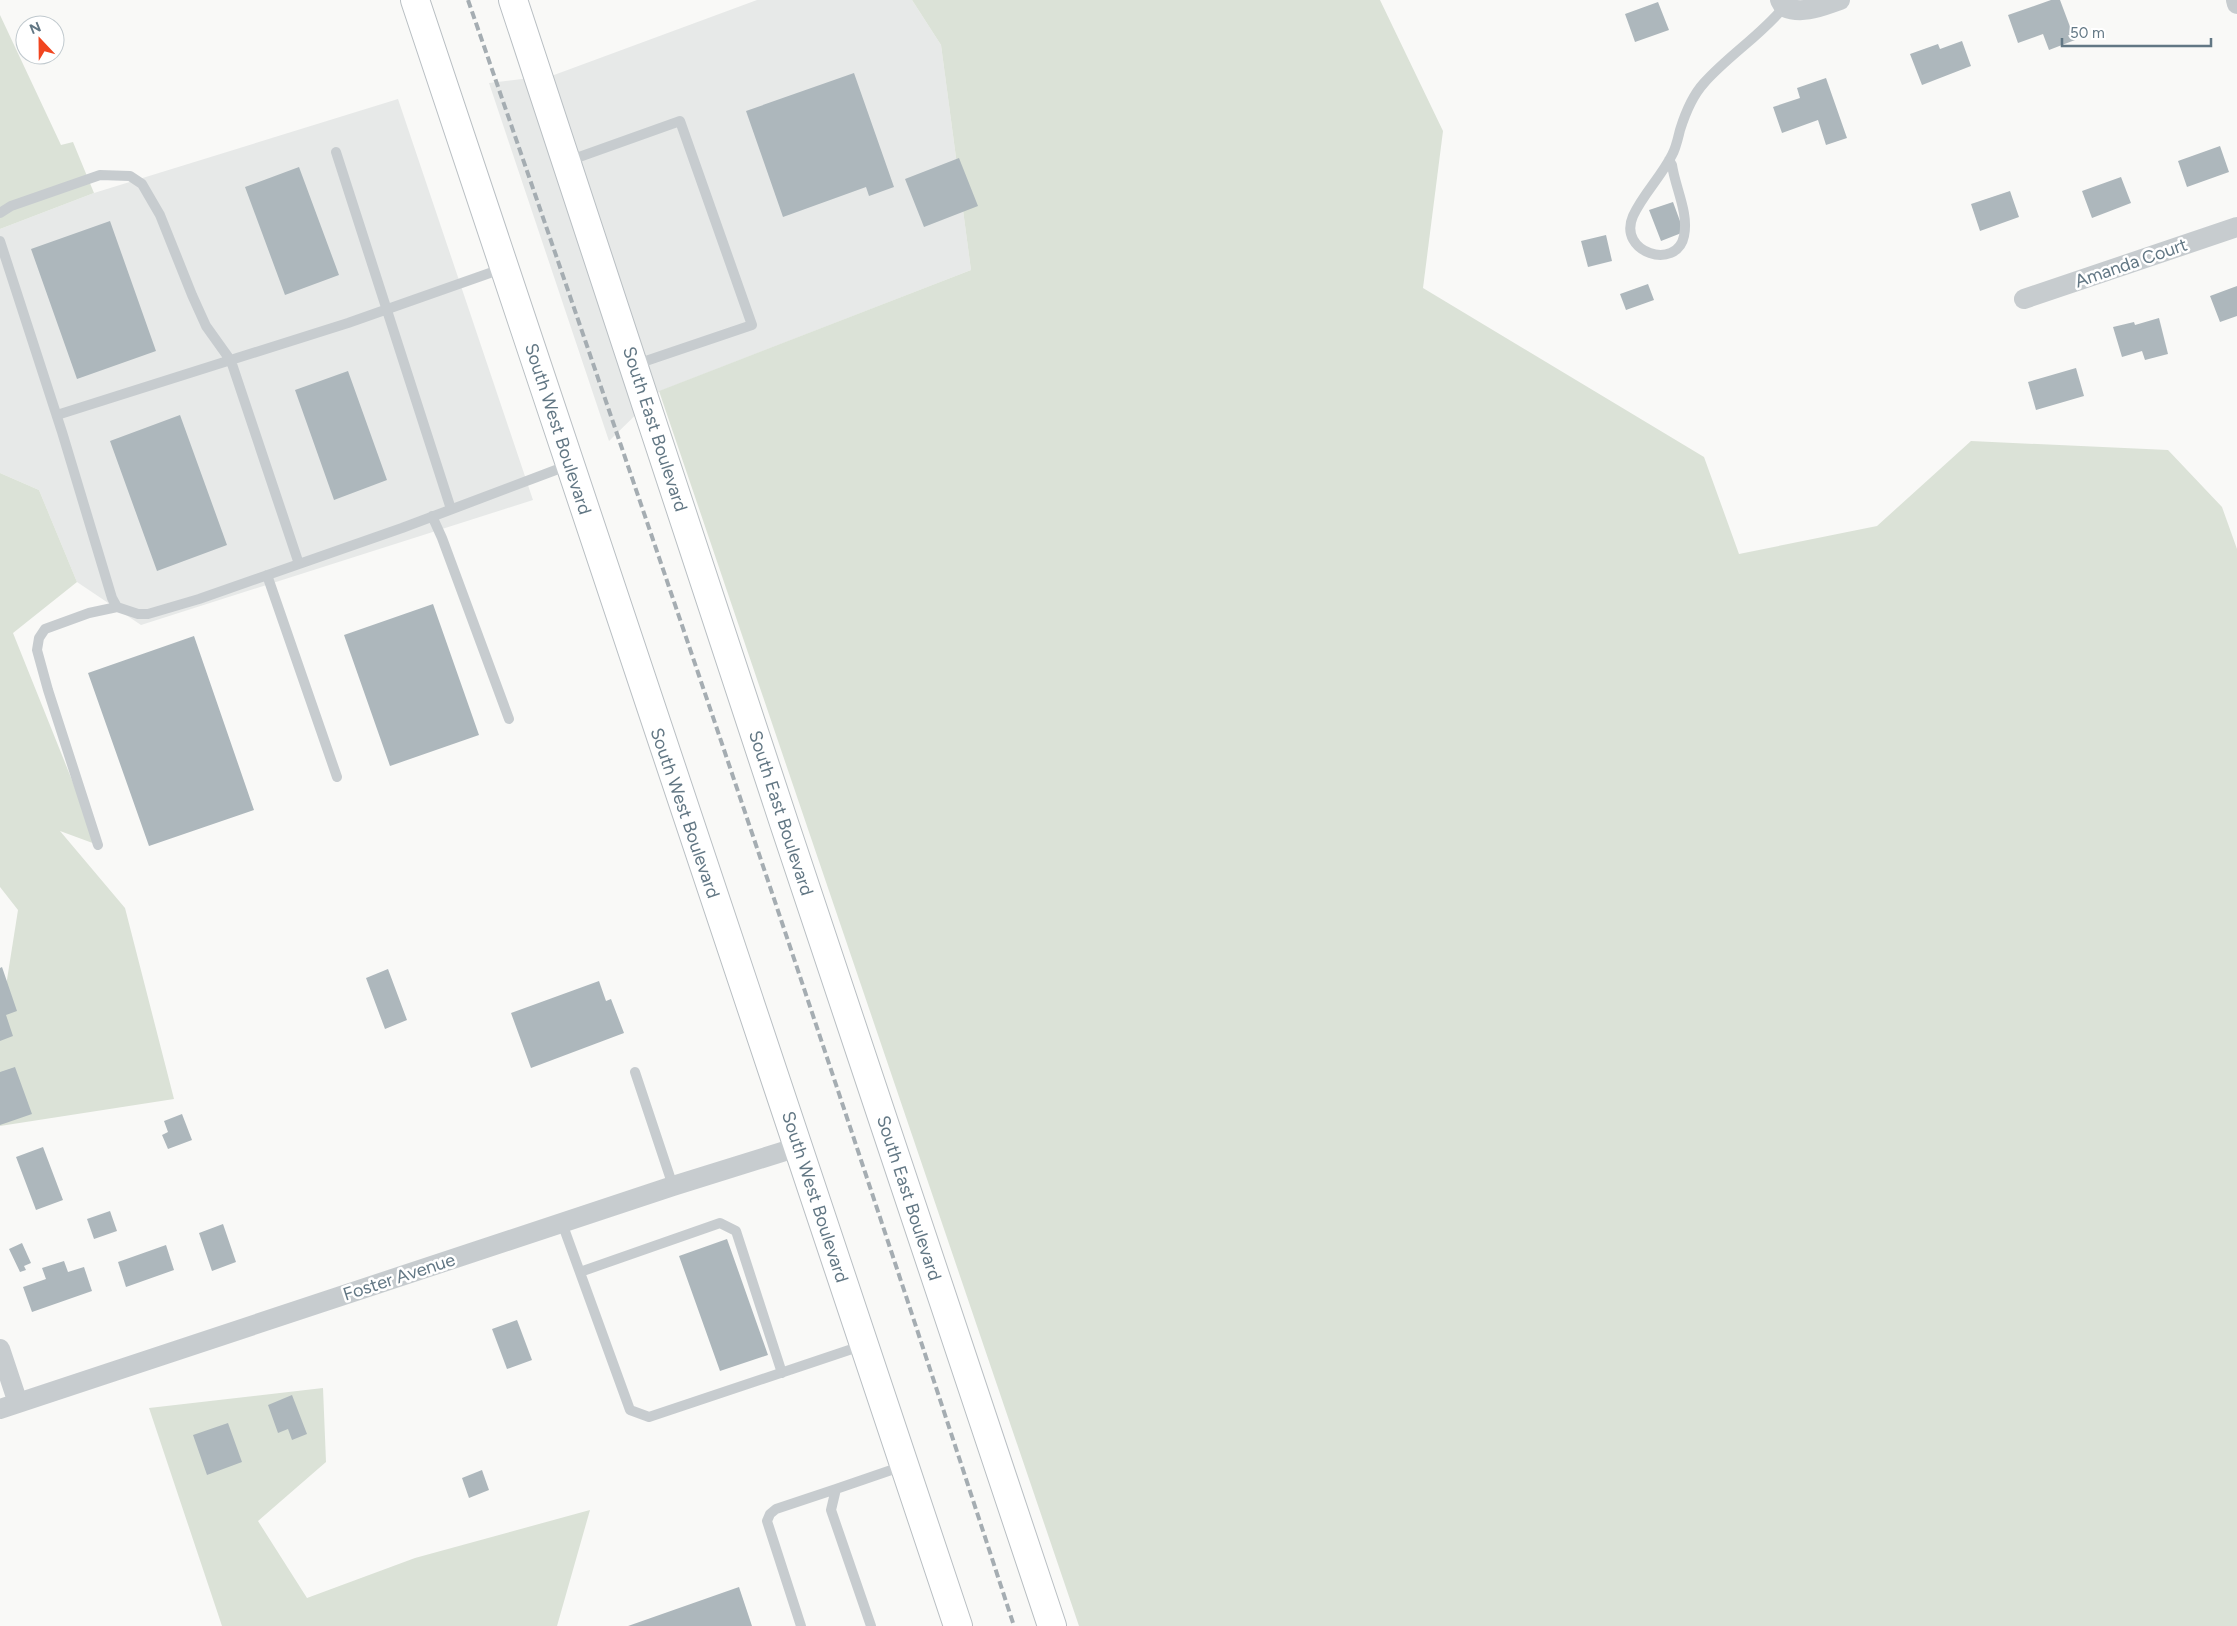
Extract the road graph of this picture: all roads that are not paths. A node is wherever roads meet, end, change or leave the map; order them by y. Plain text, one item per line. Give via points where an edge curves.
1 (415, 0) edge
2 (513, 0) edge
3 (1840, 0) edge
4 (1782, 4) edge
5 (336, 152) dead end
6 (1669, 160) junction
7 (567, 161) junction
8 (0, 212) edge
9 (2237, 227) edge
10 (0, 241) edge
11 (504, 268) junction
12 (2024, 299) dead end
13 (388, 309) junction
14 (232, 361) junction
15 (634, 365) junction
16 (57, 415) junction
17 (570, 465) junction
18 (451, 509) junction
19 (432, 516) junction
20 (300, 564) junction
21 (267, 575) junction
22 (117, 607) junction
23 (509, 719) dead end
24 (337, 777) dead end
25 (98, 845) dead end
26 (635, 1072) dead end
27 (798, 1147) junction
28 (673, 1186) junction
29 (562, 1223) junction
30 (580, 1272) junction
31 (864, 1345) junction
32 (0, 1348) edge
33 (782, 1373) junction
34 (9, 1406) edge
35 (904, 1466) junction
36 (836, 1489) junction
37 (801, 1626) edge
38 (871, 1626) edge
39 (958, 1626) edge
40 (1052, 1626) edge

1 - 11 main road, South West Boulevard
2 - 7 main road, South East Boulevard
3 - 4 street via 1794,11
4 - 6 lane via 1756,36 1703,84 1685,116
5 - 13 lane
6 - 6 lane via 1630,224 1636,245 1646,252 1662,255 1681,246 1685,234
7 - 15 main road, South East Boulevard
7 - 15 lane via 680,121 752,325
8 - 14 lane via 100,175 130,176 142,184 160,215 206,326
9 - 12 street, Amanda Court
10 - 16 lane
11 - 13 lane
11 - 17 main road, South West Boulevard
13 - 14 lane
13 - 18 lane
14 - 16 lane
14 - 20 lane
15 - 40 main road, South East Boulevard
16 - 22 lane
17 - 18 lane
17 - 27 main road, South West Boulevard
18 - 19 lane
19 - 20 lane
19 - 23 lane
20 - 21 lane
21 - 22 lane via 148,614
21 - 24 lane
22 - 25 lane via 45,629 37,650
26 - 28 lane
27 - 28 street, Foster Avenue
27 - 31 main road, South West Boulevard
28 - 29 street, Foster Avenue
29 - 30 lane
29 - 34 street, Foster Avenue
30 - 33 lane via 630,1410 649,1417
30 - 33 lane via 720,1223 736,1231
31 - 33 lane
31 - 35 main road, South West Boulevard
32 - 34 street
35 - 36 lane
35 - 39 main road, South West Boulevard
36 - 37 lane via 776,1509 768,1521
36 - 38 lane via 831,1510

